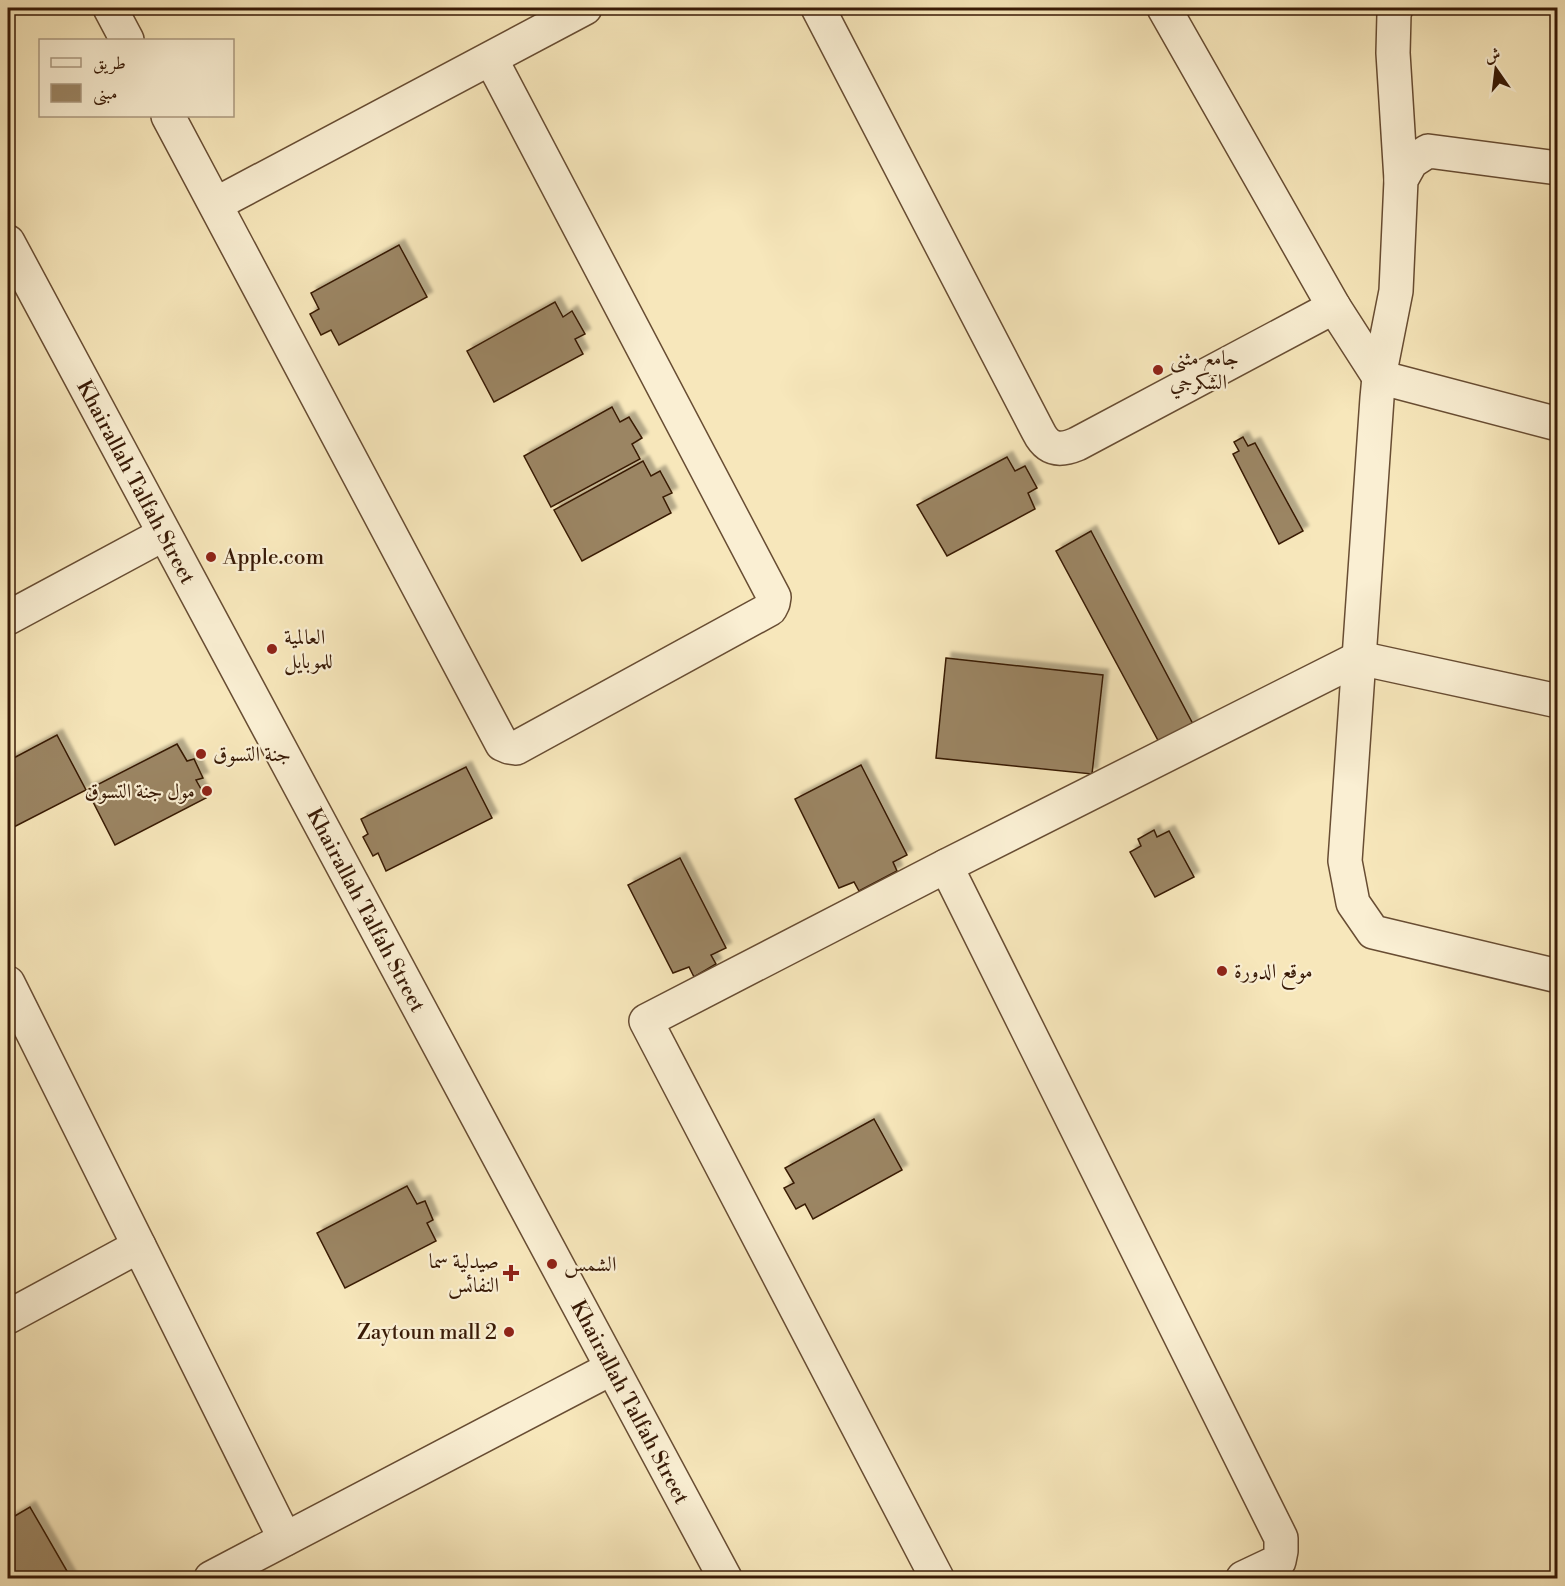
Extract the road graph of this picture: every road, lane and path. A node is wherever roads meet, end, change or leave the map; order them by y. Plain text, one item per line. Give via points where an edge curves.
1 (110, 8) edge
2 (585, 8) edge
3 (818, 8) edge
4 (1164, 8) edge
5 (1396, 8) edge
6 (127, 39) edge
7 (491, 59) junction
8 (169, 117) edge
9 (1557, 168) edge
10 (1401, 180) junction
11 (216, 204) junction
12 (11, 259) edge
13 (1334, 307) junction
14 (1379, 377) junction
15 (1557, 424) edge
16 (164, 534) junction
17 (8, 618) edge
18 (1359, 657) junction
19 (1557, 701) edge
20 (946, 866) junction
21 (1557, 976) edge
22 (8, 984) edge
23 (139, 1246) junction
24 (8, 1317) edge
25 (612, 1368) junction
26 (285, 1539) junction
27 (211, 1578) edge
28 (725, 1578) edge
29 (937, 1578) edge
30 (1243, 1578) edge

1 - 6 street
2 - 7 street
3 - 13 street via 1043,442 1066,449 1077,444
4 - 13 street
5 - 10 street via 1393,53
7 - 11 street
7 - 11 street via 774,597 770,609 524,744 516,748 502,744
8 - 11 street
9 - 10 street via 1428,151 1411,162
10 - 14 street via 1396,291
12 - 16 street, Khairallah Talfah Street
13 - 14 street
14 - 15 street
14 - 18 street
16 - 17 street
16 - 25 street, Khairallah Talfah Street
18 - 19 street
18 - 20 street
18 - 21 street via 1345,861 1353,903 1373,932
20 - 29 street via 646,1021
20 - 30 street via 1281,1538 1279,1561
22 - 23 street
23 - 24 street
23 - 26 street
25 - 26 street
25 - 28 street, Khairallah Talfah Street
26 - 27 street

